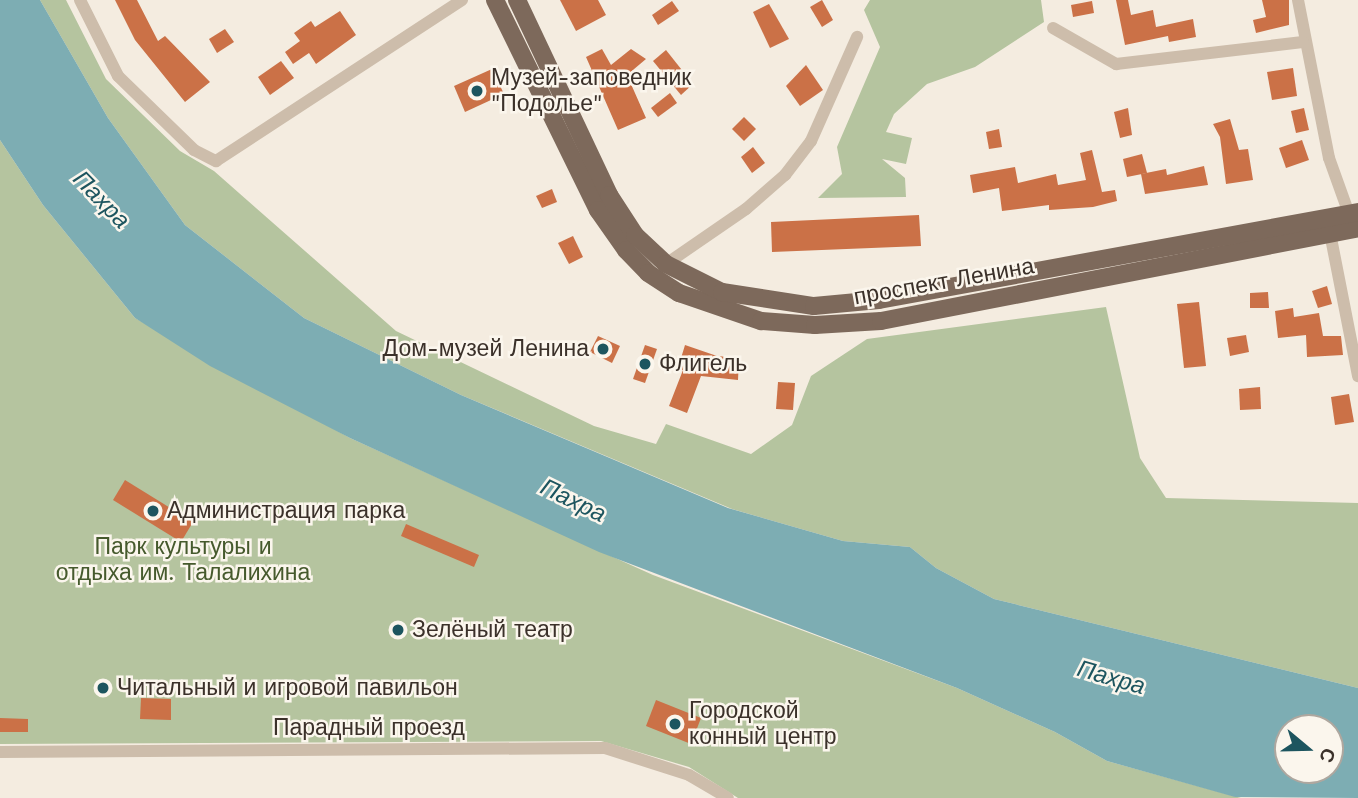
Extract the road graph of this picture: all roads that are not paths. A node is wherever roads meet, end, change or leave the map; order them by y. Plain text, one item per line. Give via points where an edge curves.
1 (80, 0) edge
2 (461, 0) edge
3 (495, 0) edge
4 (517, 0) edge
5 (1298, 0) edge
6 (1053, 29) dead end
7 (857, 37) dead end
8 (1303, 43) junction
9 (1355, 218) edge
10 (1330, 233) junction
11 (666, 264) junction
12 (1358, 376) edge
13 (0, 752) edge
14 (728, 798) edge

1 - 2 street via 118,76 194,150 216,161
3 - 10 main road, проспект Ленина via 598,210 626,250 648,273 679,293 724,311 761,321 815,325 881,321
4 - 11 main road, проспект Ленина via 609,195 635,235
5 - 8 street
6 - 8 street via 1116,64
7 - 11 street via 811,141 785,175 746,209
8 - 9 street via 1329,158
9 - 10 main road, проспект Ленина
9 - 11 main road, проспект Ленина via 879,300 814,306 722,292
10 - 12 street
13 - 14 street, Парадный проезд via 606,748 689,775

